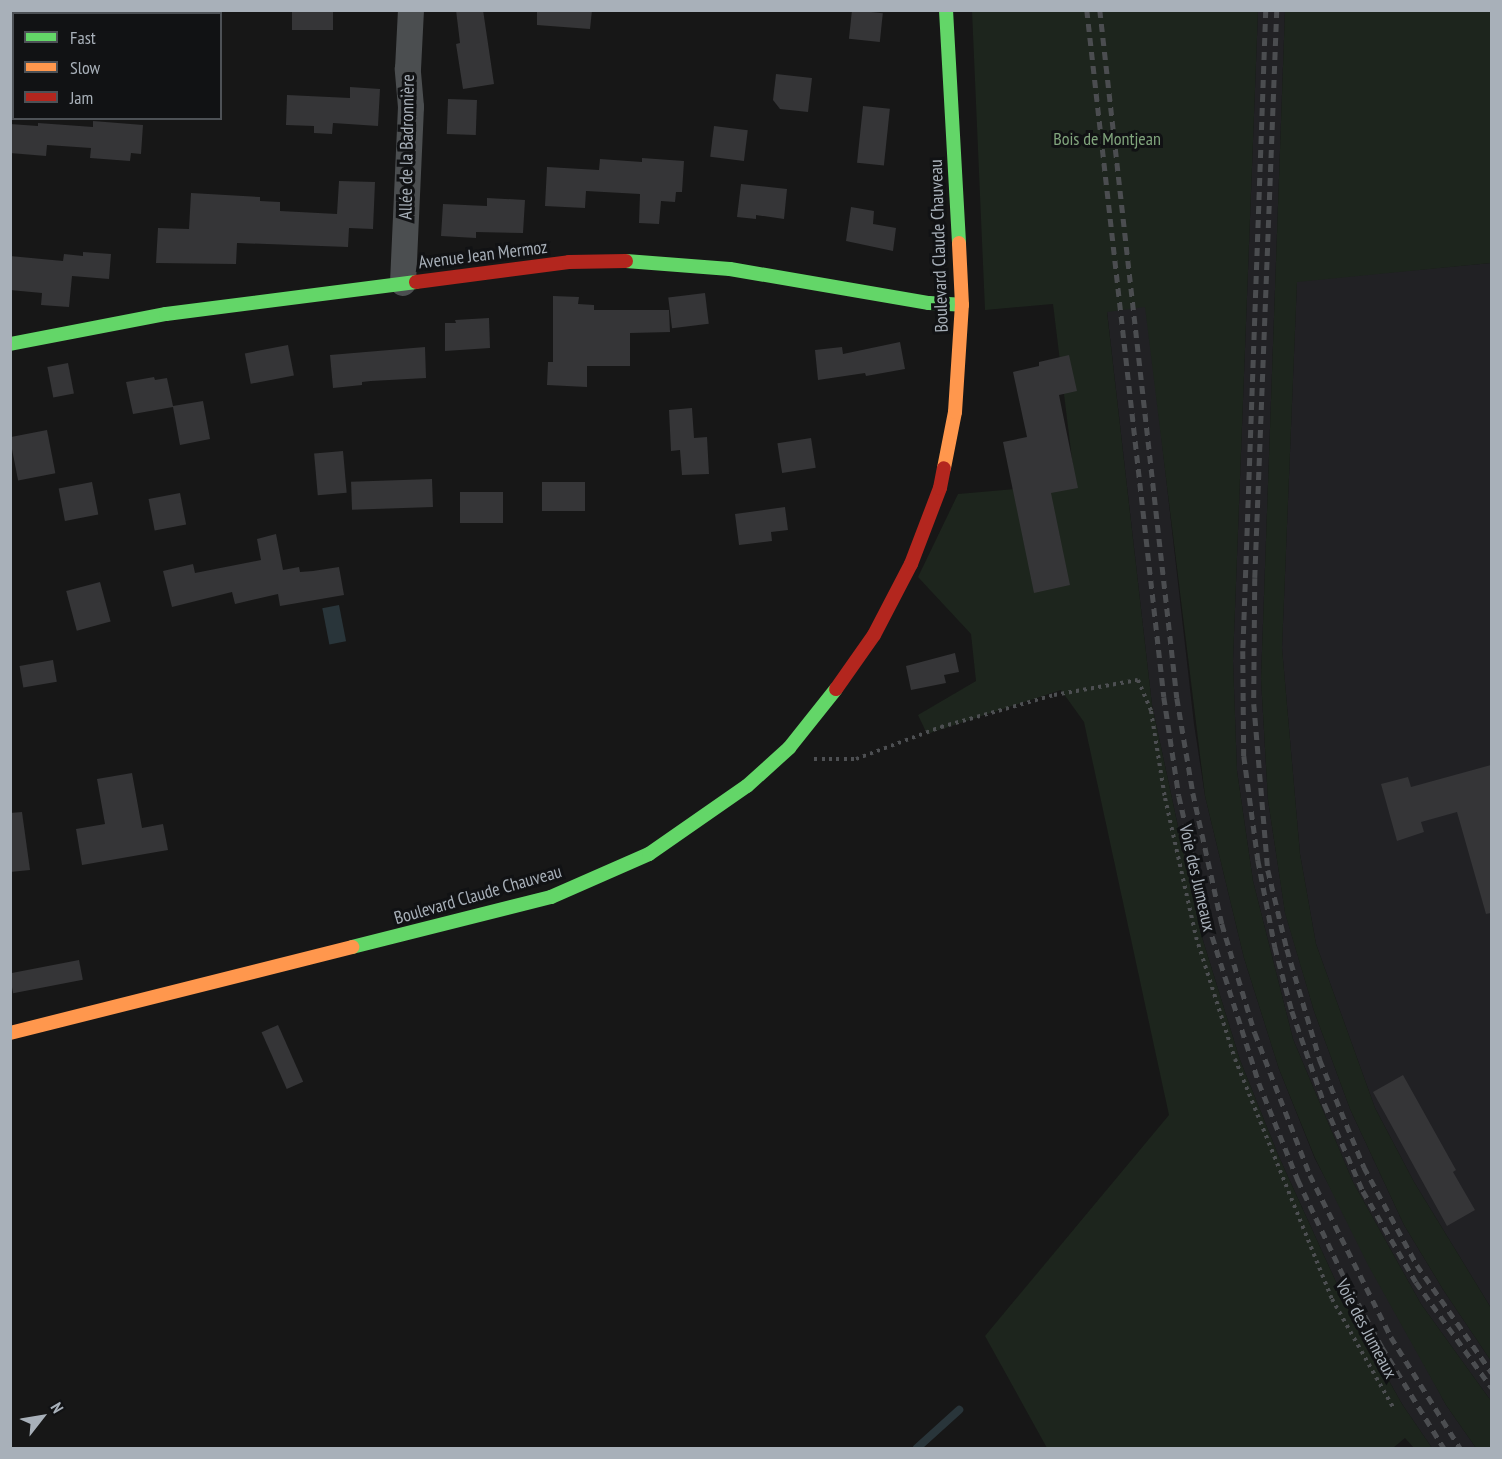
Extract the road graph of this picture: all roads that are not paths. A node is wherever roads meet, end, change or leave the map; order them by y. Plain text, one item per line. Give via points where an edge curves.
1 (411, 10) edge
2 (946, 10) edge
3 (403, 283) junction
4 (962, 305) junction
5 (10, 344) edge
6 (10, 1034) edge

1 - 3 street, Allée de la Badronnière
2 - 4 street, Boulevard Claude Chauveau
3 - 4 street, Avenue Jean Mermoz via 569,262 639,261 730,269 928,303
3 - 5 street, Avenue Jean Mermoz via 166,314
4 - 6 street, Boulevard Claude Chauveau via 956,412 940,488 911,564 874,635 836,689 789,748 747,786 649,854 551,897

